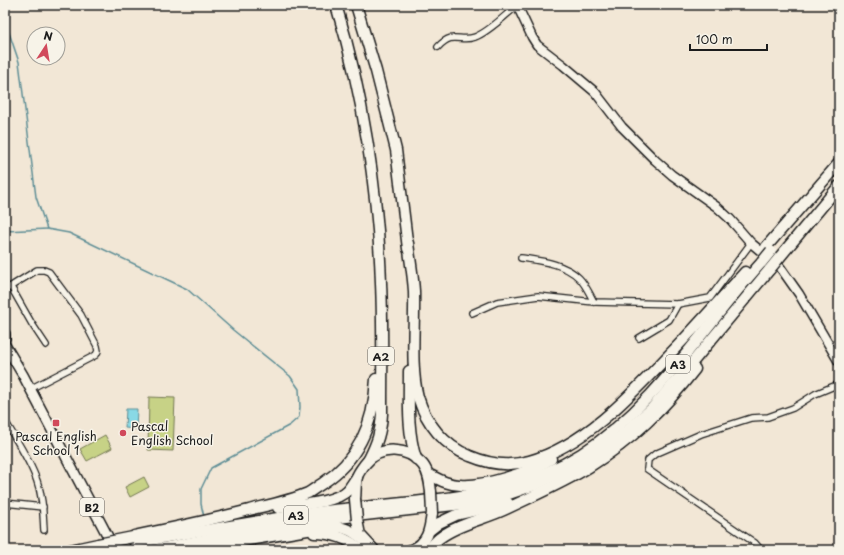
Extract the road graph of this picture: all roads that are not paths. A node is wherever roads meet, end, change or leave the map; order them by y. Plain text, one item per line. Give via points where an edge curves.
1 (336, 5) edge
2 (356, 5) edge
3 (517, 6) edge
4 (438, 47) dead end
5 (839, 163) edge
6 (839, 168) edge
7 (839, 186) edge
8 (408, 243) junction
9 (751, 243) junction
10 (379, 251) junction
11 (521, 258) dead end
12 (773, 258) junction
13 (759, 260) junction
14 (753, 272) junction
15 (8, 288) edge
16 (594, 302) junction
17 (678, 304) junction
18 (472, 313) dead end
19 (726, 322) junction
20 (5, 334) edge
21 (5, 338) edge
22 (640, 338) dead end
23 (5, 345) edge
24 (46, 345) dead end
25 (838, 357) edge
26 (839, 384) edge
27 (30, 390) junction
28 (5, 421) edge
29 (369, 459) junction
30 (416, 459) junction
31 (428, 474) junction
32 (357, 477) junction
33 (536, 494) junction
34 (5, 502) edge
35 (43, 507) junction
36 (221, 517) junction
37 (44, 530) dead end
38 (430, 530) junction
39 (134, 540) junction
40 (363, 546) edge
41 (99, 548) edge
42 (415, 549) edge
43 (70, 550) edge
44 (115, 550) edge
45 (154, 550) edge
46 (193, 550) edge
47 (373, 550) edge
48 (428, 550) edge
49 (761, 550) edge

1 - 10 highway, A2 via 355,75 370,156
2 - 8 highway, A2 via 396,150
3 - 4 street via 475,37 444,40
3 - 9 street via 537,45 595,92 622,127 655,160 717,207
5 - 12 highway
6 - 12 highway, A3
7 - 12 highway, A3
8 - 13 highway via 414,290 414,375 424,412 430,424 450,445 478,460 497,464 512,464 546,455 607,417 636,390
8 - 30 highway, A2 via 408,417
9 - 12 street
9 - 17 street via 710,298
10 - 29 highway, A2 via 382,283 382,414 381,430
10 - 36 highway via 376,381 371,418 365,434 344,466 309,492
11 - 16 street via 548,262 570,270 580,279
12 - 13 highway
12 - 19 highway, A3
12 - 25 street
13 - 14 highway, A3
14 - 31 highway via 640,394 610,422 577,444 523,472 486,483 458,486
14 - 39 highway, A3 via 684,358 645,401 581,454 560,466 503,487 461,497 311,513
15 - 24 street
15 - 27 street via 37,270 49,272 81,315 97,346 96,355
16 - 17 street
16 - 18 street via 538,296 497,302
17 - 22 street via 669,320
19 - 33 highway via 708,352 657,414 628,440 589,467
19 - 45 highway, A3 via 651,409 622,435 586,460 534,485 506,495 463,504 329,519 243,532
20 - 21 main road
23 - 27 main road, B2
26 - 49 street via 815,394 793,408 701,434 655,454 648,460 647,469 755,543
27 - 44 main road, B2
28 - 35 street via 38,481
29 - 30 highway via 384,451 397,450
29 - 32 highway
30 - 31 highway
31 - 38 highway, bridge via 432,492
32 - 36 highway via 348,490 330,500
32 - 40 highway, bridge via 355,499
33 - 38 highway via 456,515
33 - 48 highway via 504,510 454,529
34 - 35 street
35 - 37 street
36 - 39 highway
38 - 42 highway
39 - 41 highway, A3
40 - 46 highway via 324,533 274,535
40 - 47 highway
41 - 43 highway

